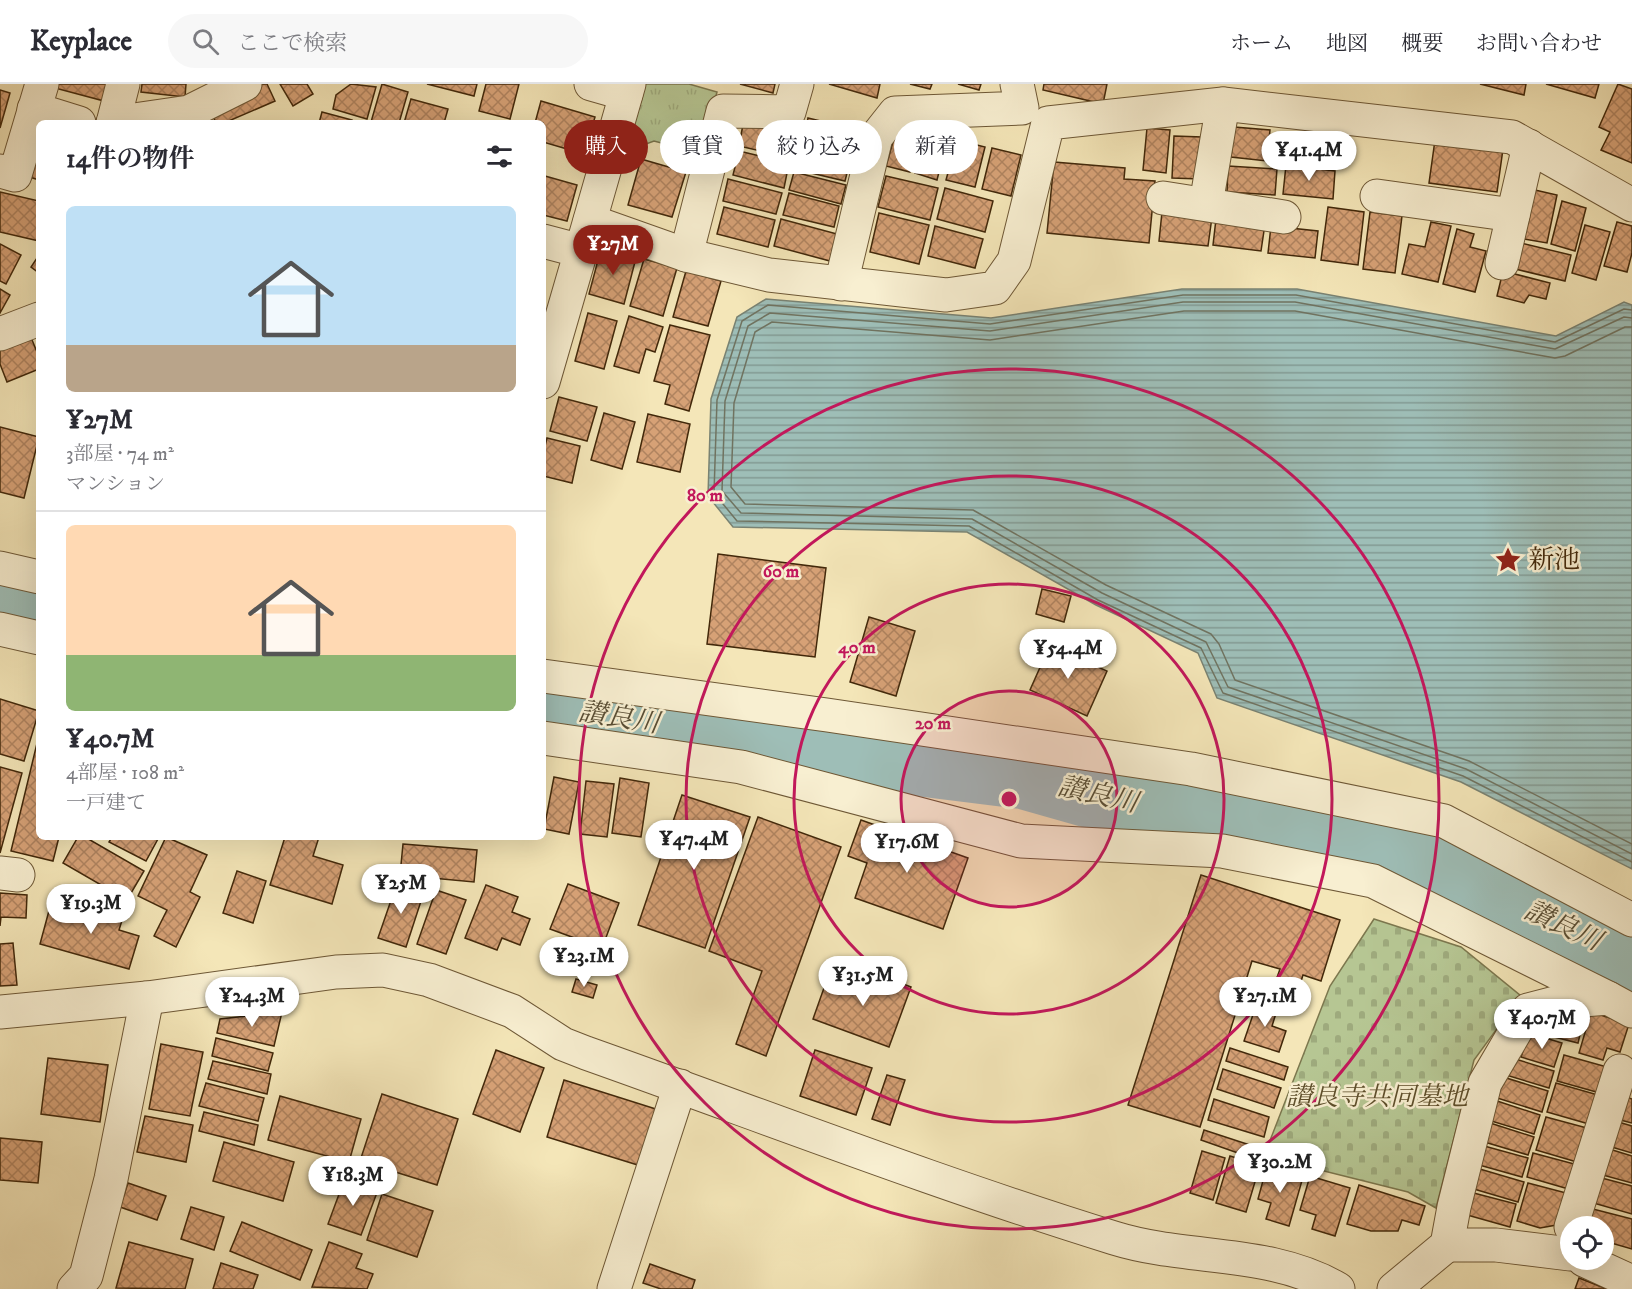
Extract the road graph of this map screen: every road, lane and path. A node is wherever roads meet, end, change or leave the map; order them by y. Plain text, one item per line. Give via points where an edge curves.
1 (123, 84) edge
2 (245, 84) edge
3 (591, 84) edge
4 (797, 84) edge
5 (627, 89) edge
6 (38, 96) edge
7 (1223, 104) junction
8 (1029, 105) edge
9 (74, 120) edge
10 (114, 120) edge
11 (132, 120) edge
12 (1529, 146) junction
13 (0, 171) edge
14 (1377, 196) dead end
15 (1163, 198) dead end
16 (1206, 204) junction
17 (1632, 205) edge
18 (1513, 215) junction
19 (1284, 217) dead end
20 (585, 236) junction
21 (546, 241) edge
22 (686, 255) junction
23 (1502, 263) dead end
24 (841, 284) junction
25 (36, 320) edge
26 (0, 333) edge
27 (546, 372) edge
28 (0, 568) edge
29 (36, 576) edge
30 (0, 629) edge
31 (36, 637) edge
32 (546, 676) edge
33 (546, 738) edge
34 (1632, 920) edge
35 (147, 998) junction
36 (1620, 1005) edge
37 (0, 1012) edge
38 (1620, 1071) dead end
39 (680, 1086) junction
40 (1580, 1216) edge
41 (1447, 1245) junction
42 (1560, 1245) edge
43 (1613, 1270) edge
44 (1632, 1282) edge
45 (74, 1289) edge
46 (614, 1289) edge
47 (1338, 1289) edge
48 (1394, 1289) edge

1 - 10 street
2 - 11 street via 189,111
3 - 5 street
4 - 22 street via 789,112 723,111
5 - 20 street
6 - 9 street
6 - 13 street via 15,175
7 - 8 street
7 - 12 street via 1512,137
7 - 16 street
8 - 24 street via 895,113 876,137
8 - 24 street via 1014,261 994,288 946,295
12 - 17 street
12 - 18 street
14 - 18 street
15 - 16 street
16 - 19 street
18 - 23 street
20 - 21 street
20 - 22 street
20 - 27 street
22 - 24 street via 769,275
25 - 26 street
28 - 29 street
30 - 31 street
32 - 34 street via 1191,769 1444,821
33 - 36 street via 741,767 1021,841 1222,851 1373,881
35 - 37 street
35 - 39 street via 336,972 383,970 429,980 512,1011 563,1044
35 - 45 street via 105,1201 86,1276
36 - 41 street via 1560,1002 1528,1010 1485,1083
38 - 40 street
39 - 46 street
39 - 47 street via 1116,1239 1281,1264
41 - 42 street
41 - 48 street
43 - 44 street

